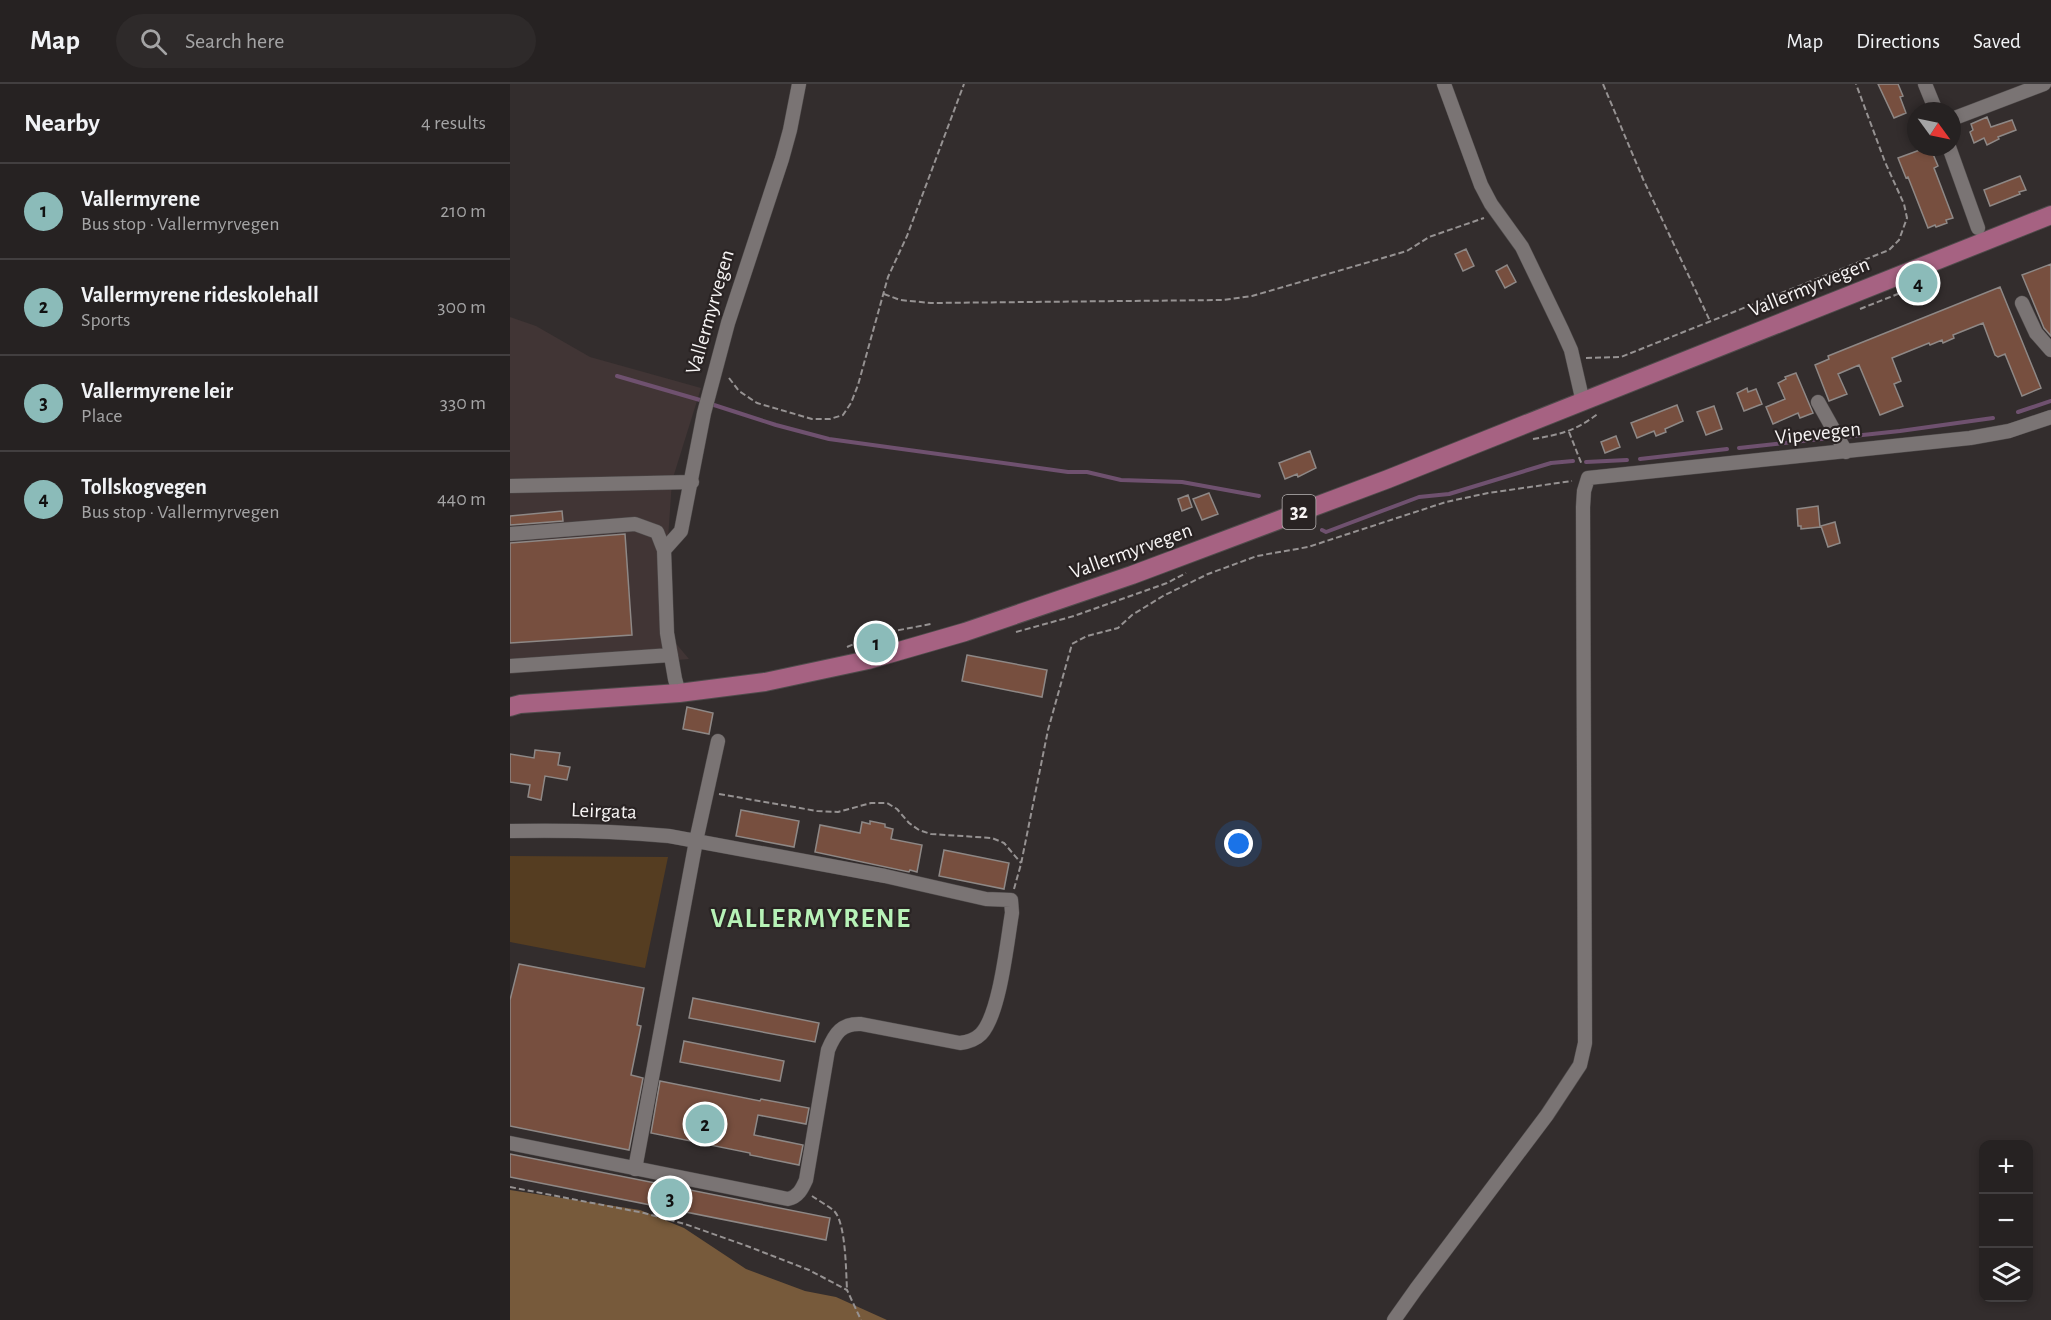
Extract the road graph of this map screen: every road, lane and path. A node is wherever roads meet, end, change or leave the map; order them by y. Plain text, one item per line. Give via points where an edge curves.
1 (799, 84) edge
2 (964, 84) edge
3 (1444, 84) edge
4 (1603, 84) edge
5 (1856, 84) edge
6 (1925, 84) edge
7 (2044, 84) edge
8 (1932, 102) edge
9 (1961, 116) edge
10 (1952, 156) edge
11 (1498, 213) junction
12 (2051, 215) edge
13 (1978, 228) dead end
14 (884, 294) junction
15 (2022, 303) dead end
16 (1710, 321) junction
17 (1571, 350) junction
18 (2051, 350) edge
19 (719, 357) junction
20 (1583, 402) junction
21 (1818, 402) dead end
22 (2051, 417) edge
23 (1569, 432) dead end
24 (1846, 452) junction
25 (1588, 478) junction
26 (692, 482) junction
27 (510, 486) edge
28 (510, 534) edge
29 (664, 550) junction
30 (936, 624) dead end
31 (841, 650) dead end
32 (671, 655) junction
33 (510, 666) edge
34 (679, 693) junction
35 (513, 705) edge
36 (718, 741) dead end
37 (707, 792) junction
38 (510, 831) edge
39 (696, 841) junction
40 (1022, 864) junction
41 (1011, 900) junction
42 (510, 1143) edge
43 (635, 1168) junction
44 (510, 1187) edge
45 (802, 1188) junction
46 (847, 1290) junction
47 (861, 1320) edge
48 (1394, 1320) edge

1 - 19 street, Vallermyrvegen via 782,159
2 - 14 path
3 - 11 street via 1481,185
4 - 16 path
5 - 16 path via 1904,204 1907,218 1899,240 1889,250
6 - 8 street
7 - 9 street
10 - 13 street
11 - 14 path via 1429,237 1407,251 1252,296 1223,300 931,303
11 - 17 street via 1522,247
12 - 20 main road, Vallermyrvegen / 32
14 - 19 path via 858,385 843,415 812,419 757,403 739,392
15 - 18 street via 2036,333
16 - 17 path via 1621,357 1586,358
17 - 20 street
19 - 26 street, Vallermyrvegen
20 - 34 main road, Vallermyrvegen / 32 via 1132,575 965,633 818,671
21 - 24 street
22 - 24 street, Vipevegen via 2009,431
23 - 25 path
24 - 25 street, Vipevegen
25 - 40 path via 1446,502 1308,547 1257,555 1163,596 1118,628 1072,644 1048,730
25 - 48 street via 1583,507 1585,1043 1580,1065
26 - 27 street
26 - 29 street, Vallermyrvegen via 681,531
28 - 29 street via 635,524 657,532
29 - 32 street
30 - 31 path via 878,634
32 - 33 street
32 - 34 street
34 - 35 main road, Vallermyrvegen / 32
36 - 37 street
37 - 39 street
37 - 40 path via 827,812 871,803 887,804 919,830 992,838 1004,843
38 - 39 street, Leirgata via 634,832
39 - 41 street, Leirgata via 986,899
39 - 43 street
40 - 41 path
41 - 45 street via 1012,913 994,1008 986,1029 975,1039 960,1043 861,1024 848,1024 836,1034 828,1050 811,1157
42 - 43 street
43 - 45 street via 788,1199
44 - 46 path via 685,1224 809,1270
45 - 46 path via 835,1212 839,1221
46 - 47 path

